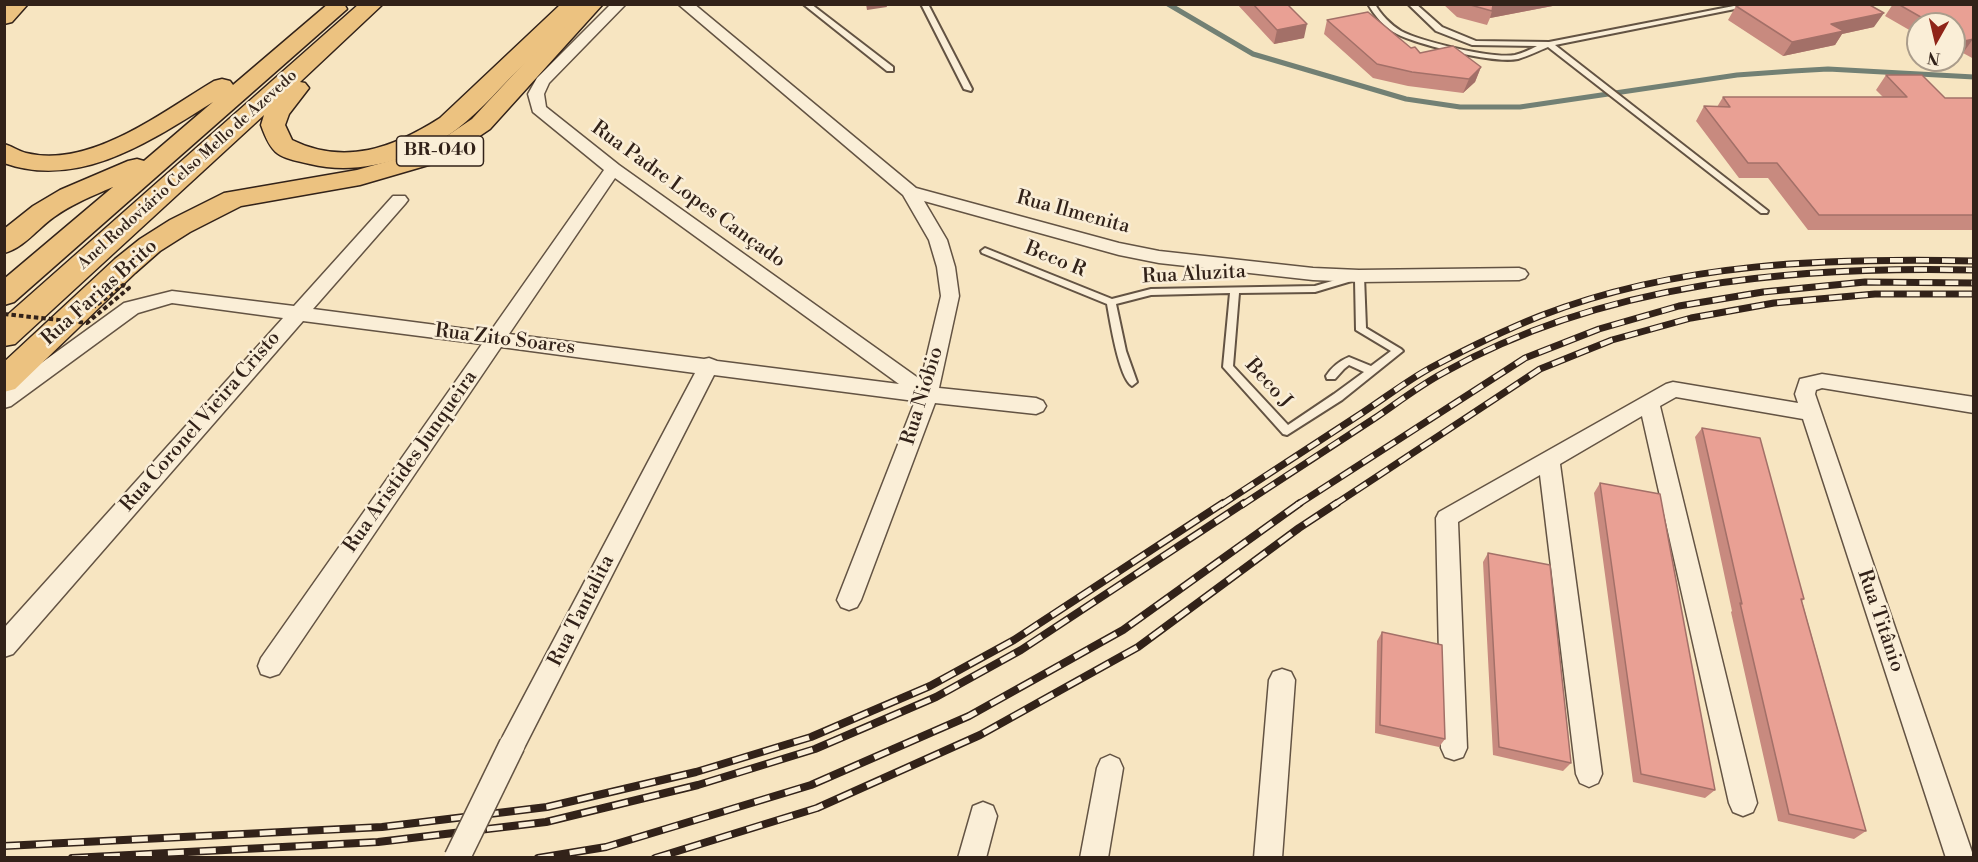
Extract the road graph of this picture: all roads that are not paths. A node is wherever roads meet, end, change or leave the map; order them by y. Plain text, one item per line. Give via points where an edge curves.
1 (16, 4) edge
2 (372, 4) edge
3 (574, 4) edge
4 (592, 4) edge
5 (619, 4) edge
6 (685, 4) edge
7 (806, 4) edge
8 (924, 4) edge
9 (1371, 4) edge
10 (1410, 4) edge
11 (1757, 4) edge
12 (4, 17) edge
13 (342, 18) edge
14 (298, 40) junction
15 (1549, 44) junction
16 (890, 69) dead end
17 (968, 89) dead end
18 (4, 152) edge
19 (166, 155) junction
20 (613, 169) junction
21 (910, 192) junction
22 (399, 200) dead end
23 (1764, 211) dead end
24 (4, 244) edge
25 (985, 251) dead end
26 (1519, 274) dead end
27 (1359, 276) junction
28 (1235, 291) junction
29 (4, 295) edge
30 (1111, 302) junction
31 (298, 312) junction
32 (4, 336) edge
33 (496, 339) junction
34 (709, 365) junction
35 (1372, 371) junction
36 (1331, 376) dead end
37 (4, 381) edge
38 (1132, 382) dead end
39 (928, 394) junction
40 (4, 401) edge
41 (1649, 402) junction
42 (1974, 405) edge
43 (1036, 406) dead end
44 (1810, 413) junction
45 (1549, 460) junction
46 (849, 600) dead end
47 (4, 646) edge
48 (270, 666) dead end
49 (1282, 680) dead end
50 (1454, 748) dead end
51 (1110, 768) dead end
52 (1589, 774) dead end
53 (1743, 803) dead end
54 (983, 816) dead end
55 (457, 858) edge
56 (972, 858) edge
57 (1094, 858) edge
58 (1268, 858) edge
59 (1960, 858) edge

1 - 12 main road
2 - 13 main road, Anel Rodoviário Celso Mello de Azevedo
3 - 13 main road via 429,138 369,158 323,160 303,156 281,145 273,125 277,113
4 - 37 main road, Rua Farias Brito / BR-040 via 481,124 444,149 360,177 234,199 180,226 150,245
5 - 20 street, Rua Padre Lopes Cançado via 542,81 536,94 539,110
6 - 21 street, Rua Ilmenita
7 - 16 lane
8 - 17 lane
9 - 15 lane via 1398,32 1438,46 1480,55 1516,57
10 - 15 lane via 1439,29 1475,43
11 - 15 lane
13 - 14 main road, Anel Rodoviário Celso Mello de Azevedo
13 - 32 main road, Anel Rodoviário Celso Mello de Azevedo
14 - 18 main road via 111,151 66,162 43,163
14 - 19 main road, Anel Rodoviário Celso Mello de Azevedo
15 - 23 lane
19 - 24 main road via 69,196
19 - 29 main road, Anel Rodoviário Celso Mello de Azevedo
20 - 33 street, Rua Aristides Junqueira
20 - 39 street, Rua Padre Lopes Cançado
21 - 27 street, Rua Ilmenita via 1159,257
21 - 39 street, Rua Nióbio via 938,240 950,296
22 - 31 street, Rua Coronel Vieira Cristo
25 - 30 lane, Beco R
26 - 27 street, Rua Ilmenita
27 - 28 lane, Rua Aluzita via 1315,289
27 - 35 lane via 1361,330 1398,351
28 - 30 lane, Rua Aluzita via 1151,292
28 - 35 lane, Beco J via 1228,367 1287,431
30 - 38 lane
31 - 33 street, Rua Zito Soares
31 - 40 street, Rua Zito Soares via 172,297 152,301 131,308
31 - 47 street, Rua Coronel Vieira Cristo
33 - 34 street, Rua Zito Soares
33 - 48 street, Rua Aristides Junqueira
34 - 39 street, Rua Zito Soares
34 - 55 street, Rua Tantalita, bridge
35 - 36 lane via 1349,361
39 - 43 street, Rua Zito Soares
39 - 46 street, Rua Nióbio
41 - 44 street via 1672,389
41 - 45 street
41 - 53 street
42 - 44 street, Rua Titânio via 1822,381 1807,384 1805,394
44 - 59 street, Rua Titânio
45 - 50 street via 1447,518
45 - 52 street
49 - 58 street
51 - 57 street
54 - 56 street

